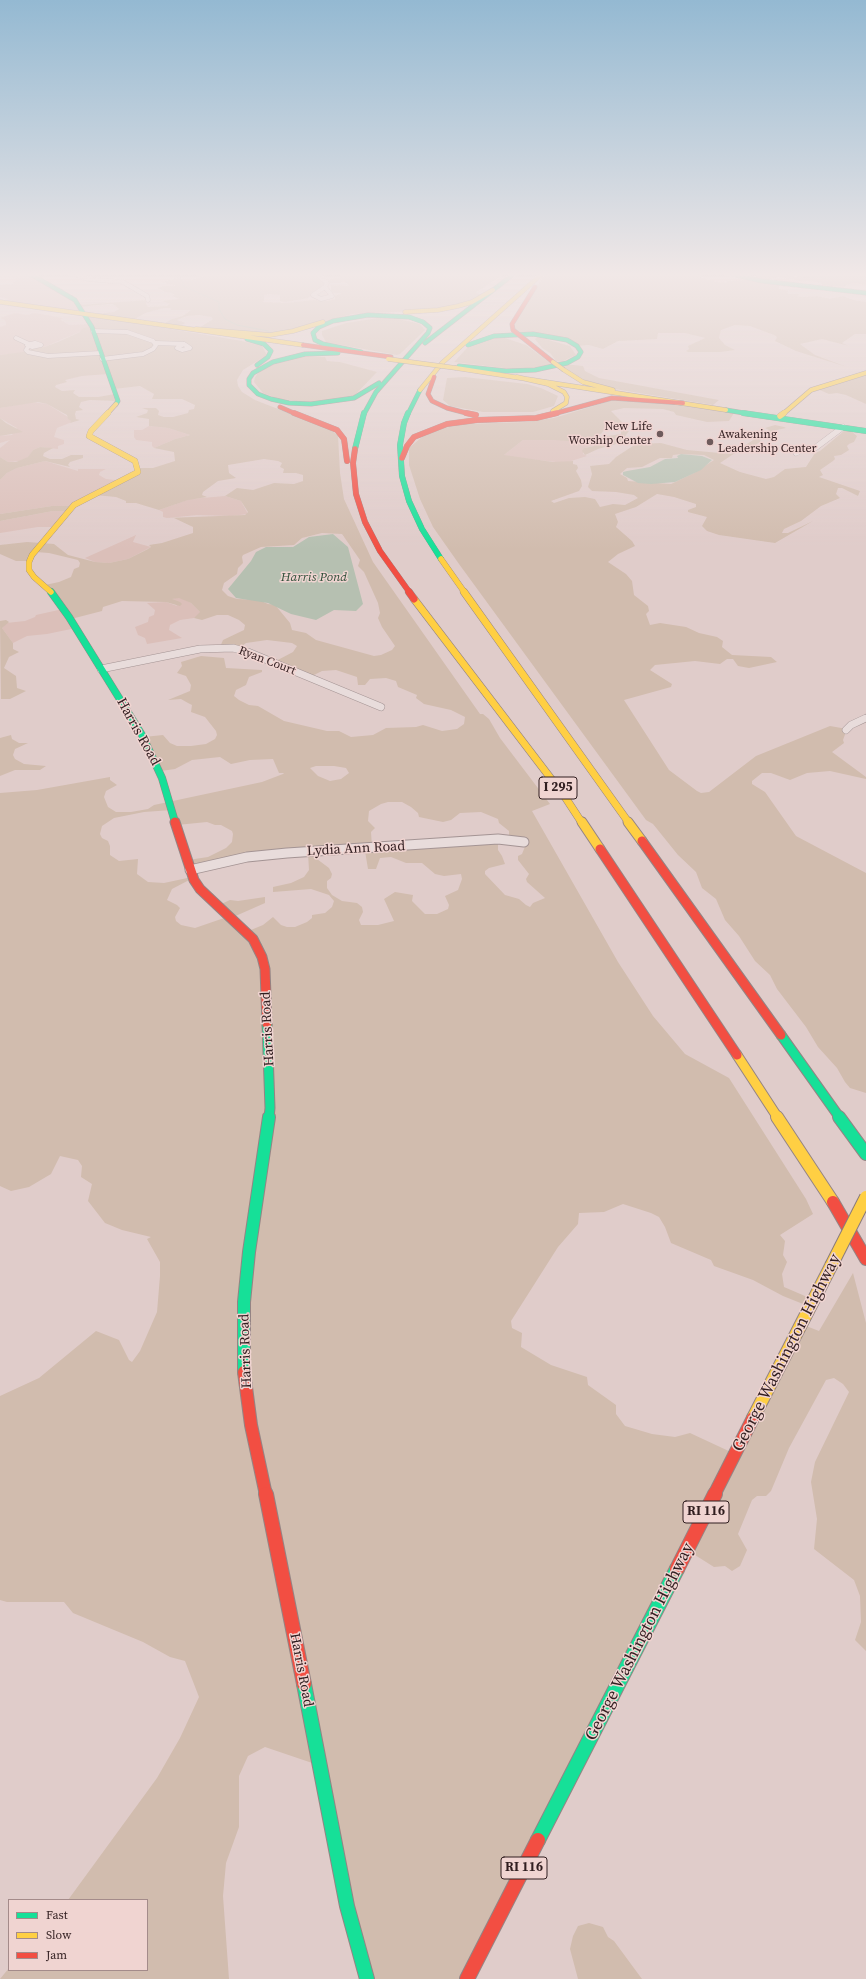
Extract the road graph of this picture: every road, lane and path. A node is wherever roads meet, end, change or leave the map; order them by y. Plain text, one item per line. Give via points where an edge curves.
1 (105, 365) edge
2 (257, 365) edge
3 (265, 365) edge
4 (399, 365) joint
5 (446, 365) edge
6 (557, 365) edge
7 (558, 365) edge
8 (439, 366) joint
9 (458, 367) junction
10 (866, 374) edge
11 (515, 377) junction
12 (613, 390) junction
13 (683, 403) junction
14 (780, 416) junction
15 (790, 418) junction
16 (843, 427) junction
17 (866, 431) edge
18 (796, 453) dead end
19 (400, 463) junction
20 (358, 501) junction
21 (101, 669) junction
22 (381, 707) dead end
23 (866, 718) edge
24 (846, 730) dead end
25 (524, 842) dead end
26 (190, 870) junction
27 (866, 1154) edge
28 (866, 1197) edge
29 (866, 1259) edge
30 (367, 1979) edge
31 (467, 1979) edge

1 - 21 main road, Harris Road via 118,401 89,436 135,461 138,472 74,505 38,548 28,566 31,573 54,595
2 - 20 main road via 244,376 242,384 247,391 328,425 343,436 349,478
3 - 4 main road via 250,376 249,383 258,394 300,404 345,400 364,393
4 - 20 main road, I 295 via 373,397 359,428 353,463
5 - 9 main road, bridge
6 - 9 main road via 539,370 510,371
7 - 12 main road, bridge via 582,382
8 - 11 main road via 428,396 437,404 456,411 487,416 528,416 554,411 566,403 567,395 558,388
8 - 19 main road, I 295 via 424,383 410,407 402,434
9 - 11 main road
9 - 12 main road
10 - 14 main road via 811,390
11 - 13 main road
12 - 14 main road
13 - 15 main road
13 - 19 main road via 612,398 536,418 447,424 414,437
14 - 15 main road
15 - 16 main road
16 - 17 main road
16 - 18 street via 814,448
19 - 27 main road, I 295 via 411,508 438,555
20 - 29 main road, I 295 via 368,529 384,558 572,808 795,1143
21 - 22 street, Ryan Court via 200,649 233,648
21 - 26 main road, Harris Road via 158,767
23 - 24 street
25 - 26 street, Lydia Ann Road via 498,839 287,853 247,857
26 - 30 main road, Harris Road via 200,889 253,939 265,968 270,1108 247,1273 244,1374 251,1425 276,1539 333,1840 347,1906
28 - 31 main road, George Washington Highway / RI 116, bridge

